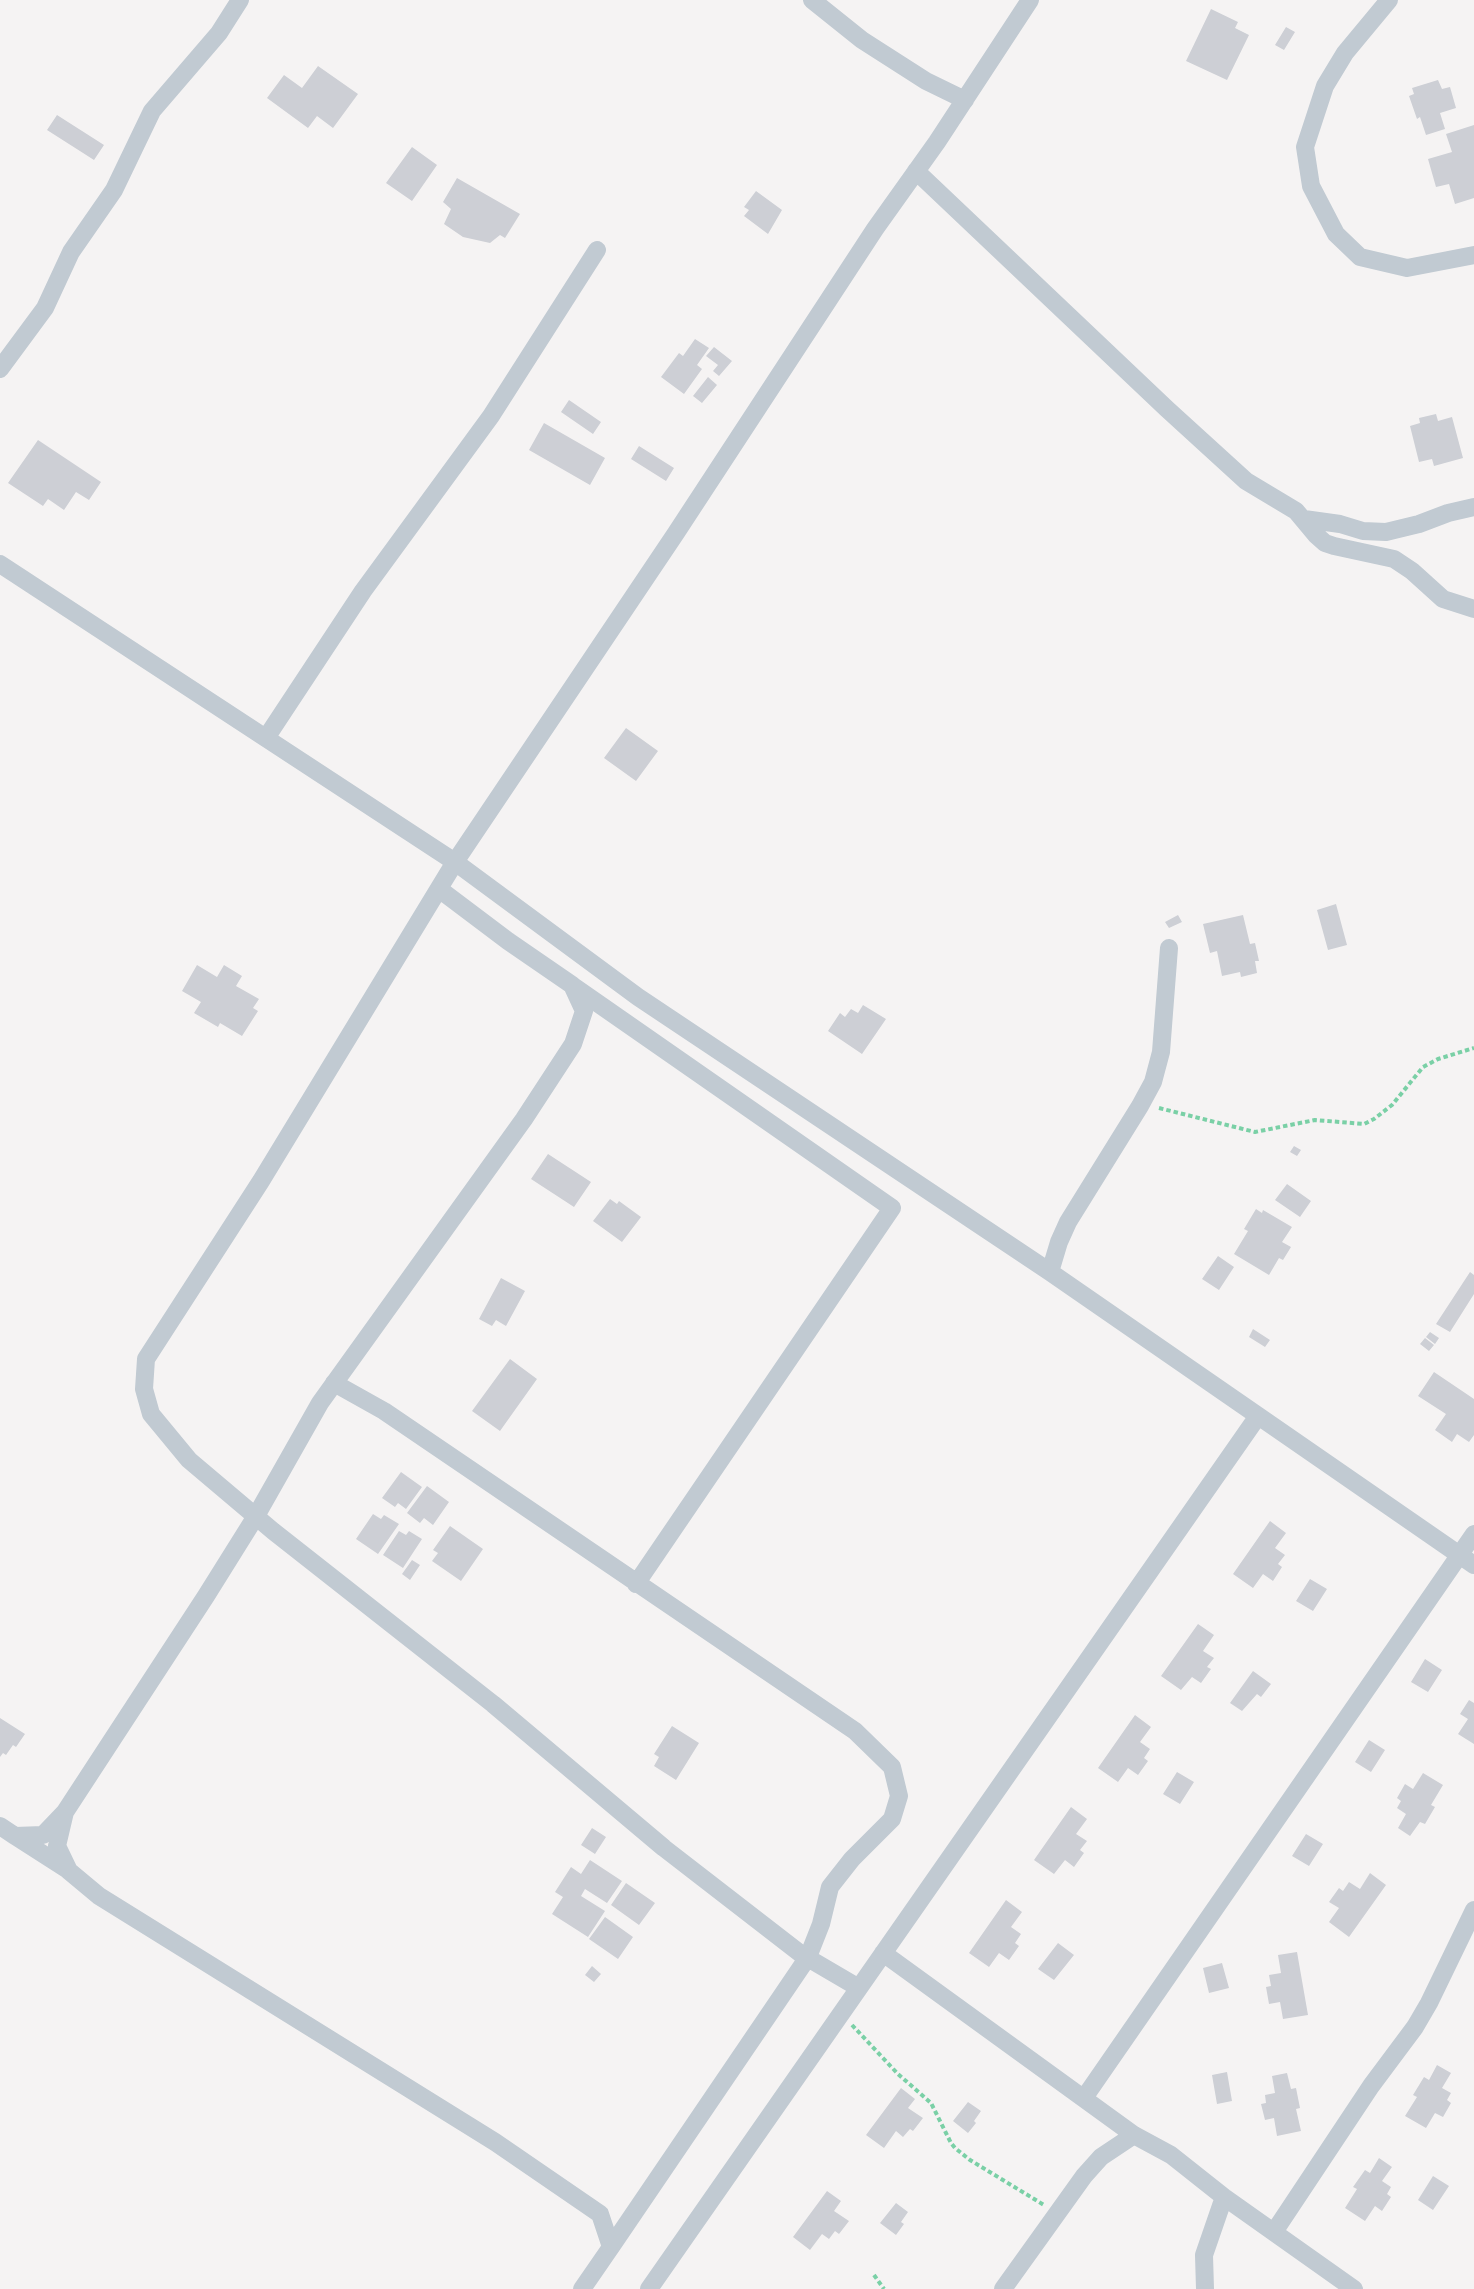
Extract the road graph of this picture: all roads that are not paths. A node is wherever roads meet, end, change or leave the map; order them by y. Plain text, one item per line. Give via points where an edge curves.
1 (240, 0) edge
2 (812, 0) edge
3 (1030, 0) edge
4 (1389, 0) edge
5 (965, 100) junction
6 (916, 171) junction
7 (597, 250) dead end
8 (1474, 255) edge
9 (0, 369) edge
10 (1474, 507) edge
11 (1304, 519) junction
12 (0, 564) edge
13 (1474, 609) edge
14 (266, 738) junction
15 (455, 862) junction
16 (439, 889) junction
17 (1169, 948) dead end
18 (572, 985) junction
19 (1050, 1272) junction
20 (334, 1383) junction
21 (1258, 1416) junction
22 (256, 1516) junction
23 (1474, 1534) edge
24 (1467, 1560) edge
25 (636, 1584) junction
26 (65, 1812) junction
27 (8, 1831) edge
28 (69, 1871) junction
29 (1472, 1918) edge
30 (883, 1953) junction
31 (808, 1957) junction
32 (859, 1988) junction
33 (1084, 2098) junction
34 (1134, 2135) junction
35 (1224, 2197) junction
36 (634, 2212) junction
37 (600, 2214) junction
38 (1274, 2232) junction
39 (611, 2247) junction
40 (582, 2289) edge
41 (649, 2289) edge
42 (1003, 2289) edge
43 (1205, 2289) edge
44 (1354, 2289) edge

1 - 9 street via 219,33 152,111 114,190 71,252 45,308
2 - 5 street via 862,40 926,81
3 - 5 street
4 - 8 street via 1345,53 1325,86 1305,147 1311,186 1336,234 1360,257 1407,268
5 - 6 street
6 - 11 street via 1233,471 1285,502
6 - 15 street
7 - 14 street via 491,416 363,591
10 - 11 street via 1386,532
11 - 13 street via 1325,543 1394,559 1443,599
12 - 14 street
14 - 15 street
15 - 16 street
15 - 19 street via 638,997
16 - 18 street
16 - 22 street via 261,1181 146,1359 144,1389 151,1414 189,1460
17 - 19 street via 1161,1052 1153,1082 1068,1222
18 - 20 street via 584,1011 573,1044 524,1119
18 - 25 street via 892,1208
19 - 21 street
20 - 22 street
20 - 25 street via 384,1411
21 - 24 street
21 - 30 street
22 - 26 street
22 - 31 street via 493,1704 664,1848
23 - 24 street
24 - 33 street
25 - 31 street via 855,1731 892,1767 899,1796 892,1819 830,1887
26 - 27 street via 43,1835
26 - 28 street via 57,1846
27 - 28 street
28 - 37 street via 99,1896 495,2142
29 - 38 street via 1415,2027
30 - 32 street
30 - 33 street
31 - 32 street
31 - 36 street
32 - 41 street
33 - 34 street
34 - 35 street via 1171,2155
34 - 42 street via 1101,2157
35 - 38 street
35 - 43 street via 1204,2255
36 - 37 street
36 - 39 street
37 - 39 street
38 - 44 street
39 - 40 street

